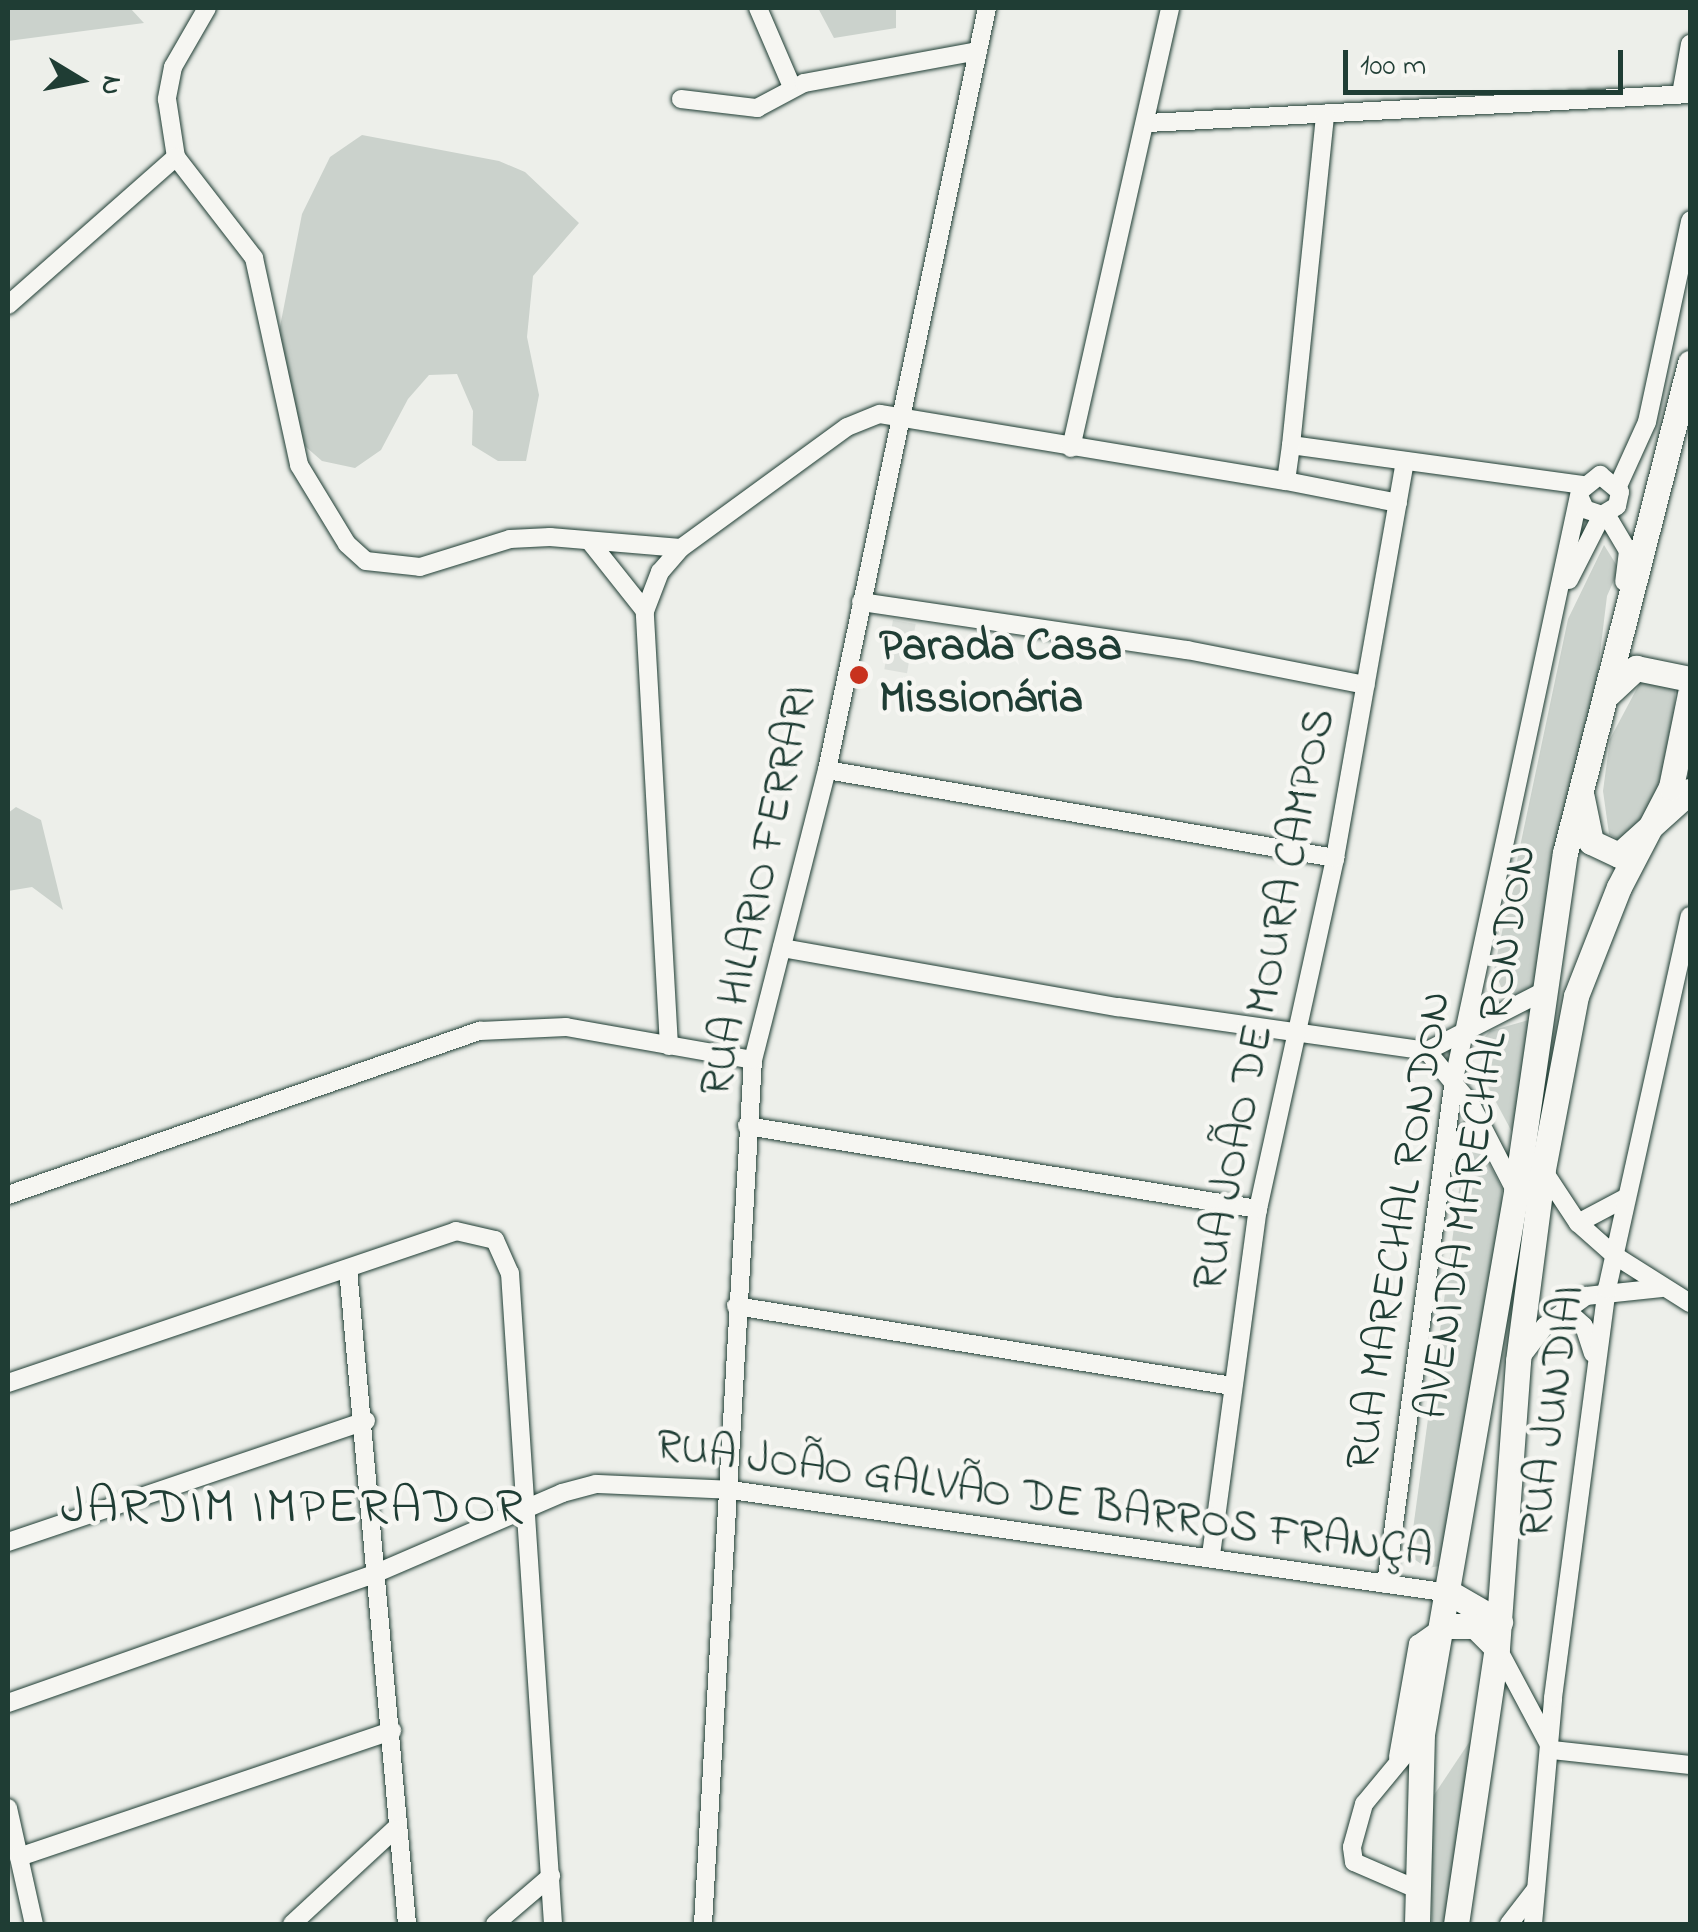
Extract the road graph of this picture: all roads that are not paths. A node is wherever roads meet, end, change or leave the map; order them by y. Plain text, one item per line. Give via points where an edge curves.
1 (207, 8) edge
2 (758, 8) edge
3 (987, 8) edge
4 (1170, 8) edge
5 (1690, 44) edge
6 (978, 51) junction
7 (792, 87) junction
8 (1686, 94) edge
9 (681, 99) dead end
10 (1324, 114) junction
11 (1148, 123) junction
12 (176, 157) junction
13 (1690, 221) edge
14 (8, 305) edge
15 (1690, 364) edge
16 (898, 416) junction
17 (1290, 444) junction
18 (1071, 448) junction
19 (1406, 461) junction
20 (1286, 481) junction
21 (1618, 486) junction
22 (1581, 492) junction
23 (1398, 503) junction
24 (1604, 514) junction
25 (591, 544) junction
26 (681, 548) junction
27 (1559, 598) junction
28 (861, 602) junction
29 (644, 612) junction
30 (1618, 646) junction
31 (1690, 679) edge
32 (1366, 686) junction
33 (1690, 694) edge
34 (1601, 705) junction
35 (827, 770) junction
36 (1580, 784) junction
37 (1690, 791) edge
38 (1650, 832) junction
39 (1336, 858) junction
40 (1690, 916) edge
41 (782, 948) junction
42 (1548, 989) junction
43 (1298, 1030) junction
44 (1464, 1034) junction
45 (669, 1046) junction
46 (1427, 1051) junction
47 (754, 1060) junction
48 (1454, 1079) junction
49 (747, 1126) junction
50 (1486, 1136) junction
51 (1444, 1154) junction
52 (1543, 1169) junction
53 (1516, 1192) junction
54 (8, 1194) edge
55 (1628, 1197) junction
56 (1258, 1209) junction
57 (1578, 1223) junction
58 (1614, 1255) junction
59 (348, 1269) junction
60 (1662, 1288) junction
61 (1607, 1289) junction
62 (1690, 1303) edge
63 (736, 1306) junction
64 (1566, 1309) junction
65 (1518, 1361) junction
66 (1596, 1366) junction
67 (8, 1382) edge
68 (1232, 1386) junction
69 (366, 1421) junction
70 (731, 1490) junction
71 (526, 1508) junction
72 (8, 1542) edge
73 (1211, 1554) junction
74 (372, 1575) junction
75 (1386, 1584) junction
76 (1450, 1592) junction
77 (1500, 1622) junction
78 (1442, 1626) junction
79 (1498, 1648) junction
80 (8, 1703) edge
81 (392, 1731) junction
82 (1422, 1734) junction
83 (1552, 1750) junction
84 (1398, 1757) junction
85 (1690, 1765) edge
86 (8, 1808) edge
87 (394, 1829) junction
88 (20, 1857) junction
89 (551, 1876) junction
90 (1537, 1888) junction
91 (1420, 1891) junction
92 (34, 1924) edge
93 (292, 1924) edge
94 (407, 1924) edge
95 (495, 1924) edge
96 (553, 1924) edge
97 (703, 1924) edge
98 (1417, 1924) edge
99 (1456, 1924) edge
100 (1510, 1924) edge
101 (1533, 1924) edge

1 - 12 street via 172,67 167,98
2 - 7 street
3 - 6 street, RUA HILARIO FERRARI
4 - 11 street
5 - 8 street
6 - 7 street
6 - 16 street, RUA HILARIO FERRARI
7 - 9 street via 757,108
8 - 10 street
10 - 11 street
10 - 17 street
11 - 18 street
12 - 14 street
12 - 25 street via 254,258 300,465 356,552 392,569 420,568 510,540
13 - 21 street via 1647,422
15 - 30 main road, AVENIDA MARECHAL RONDON
16 - 18 street
16 - 26 street via 880,414 846,427
16 - 28 street, RUA HILARIO FERRARI
17 - 19 street
17 - 20 street
18 - 20 street
19 - 22 street
19 - 23 street, RUA JOÃO DE MOURA CAMPOS
20 - 23 street
21 - 22 street via 1600,475
21 - 24 street via 1617,506
22 - 24 street via 1585,509
22 - 27 street
23 - 32 street, RUA JOÃO DE MOURA CAMPOS
24 - 27 street
24 - 30 street via 1628,552
25 - 26 street
25 - 29 street
26 - 29 street via 660,572
27 - 44 street, RUA MARECHAL RONDON
28 - 32 street via 1187,650
28 - 35 street, RUA HILARIO FERRARI
29 - 45 street
30 - 34 main road, AVENIDA MARECHAL RONDON
31 - 34 main road via 1636,668
32 - 39 street, RUA JOÃO DE MOURA CAMPOS
33 - 38 main road, AVENIDA MARECHAL RONDON via 1671,787
34 - 36 main road, AVENIDA MARECHAL RONDON
35 - 39 street
35 - 41 street, RUA HILARIO FERRARI
36 - 38 main road via 1586,826 1598,848 1620,855
36 - 42 main road, AVENIDA MARECHAL RONDON
37 - 38 main road
38 - 52 main road, AVENIDA MARECHAL RONDON via 1619,887 1576,996
39 - 43 street, RUA JOÃO DE MOURA CAMPOS
40 - 55 street, RUA JUNDIAI
41 - 43 street via 1118,1007
41 - 47 street, RUA HILARIO FERRARI
42 - 44 street
42 - 53 main road, AVENIDA MARECHAL RONDON
43 - 46 street
43 - 56 street, RUA JOÃO DE MOURA CAMPOS
44 - 46 street
44 - 48 street, RUA MARECHAL RONDON
45 - 47 street
45 - 54 street via 566,1026 480,1031
46 - 48 street
47 - 49 street, RUA HILARIO FERRARI
48 - 50 street
48 - 51 street, RUA MARECHAL RONDON
49 - 56 street
49 - 63 street, RUA HILARIO FERRARI
50 - 51 street via 1471,1130
50 - 53 street
51 - 75 street, RUA MARECHAL RONDON
52 - 57 street
52 - 65 main road, AVENIDA MARECHAL RONDON
53 - 76 main road, AVENIDA MARECHAL RONDON
55 - 57 street
55 - 58 street, RUA JUNDIAI
56 - 68 street, RUA JOÃO DE MOURA CAMPOS
57 - 58 street
58 - 60 street
58 - 61 street, RUA JUNDIAI
59 - 67 street
59 - 69 street
59 - 71 street via 456,1231 495,1240 510,1273
60 - 61 street
60 - 62 street
61 - 64 street
61 - 66 street, RUA JUNDIAI
63 - 68 street
63 - 70 street, RUA HILARIO FERRARI
64 - 65 street
64 - 66 street via 1590,1337
65 - 77 main road, AVENIDA MARECHAL RONDON
66 - 83 street, RUA JUNDIAI
68 - 73 street, RUA JOÃO DE MOURA CAMPOS
69 - 72 street
69 - 74 street
70 - 71 street, RUA JOÃO GALVÃO DE BARROS FRANÇA via 596,1484
70 - 73 street, RUA JOÃO GALVÃO DE BARROS FRANÇA
70 - 97 street, RUA HILARIO FERRARI
71 - 74 street, RUA JOÃO GALVÃO DE BARROS FRANÇA
71 - 89 street
73 - 75 street, RUA JOÃO GALVÃO DE BARROS FRANÇA
74 - 80 street, RUA JOÃO GALVÃO DE BARROS FRANÇA
74 - 81 street
75 - 76 street, RUA JOÃO GALVÃO DE BARROS FRANÇA
76 - 77 main road
76 - 78 main road, AVENIDA MARECHAL RONDON
77 - 79 main road, AVENIDA MARECHAL RONDON
78 - 79 main road via 1475,1626
78 - 82 main road, AVENIDA MARECHAL RONDON
78 - 84 street via 1418,1644
79 - 83 street
79 - 99 main road, AVENIDA MARECHAL RONDON
81 - 87 street
81 - 88 street
82 - 84 street
82 - 91 main road, AVENIDA MARECHAL RONDON via 1416,1788
83 - 85 street
83 - 90 street, RUA JUNDIAI
84 - 91 street via 1358,1819 1354,1862
86 - 88 street
87 - 93 street
87 - 94 street
88 - 92 street
89 - 95 street
89 - 96 street
90 - 100 street
90 - 101 street, RUA JUNDIAI
91 - 98 main road, AVENIDA MARECHAL RONDON

